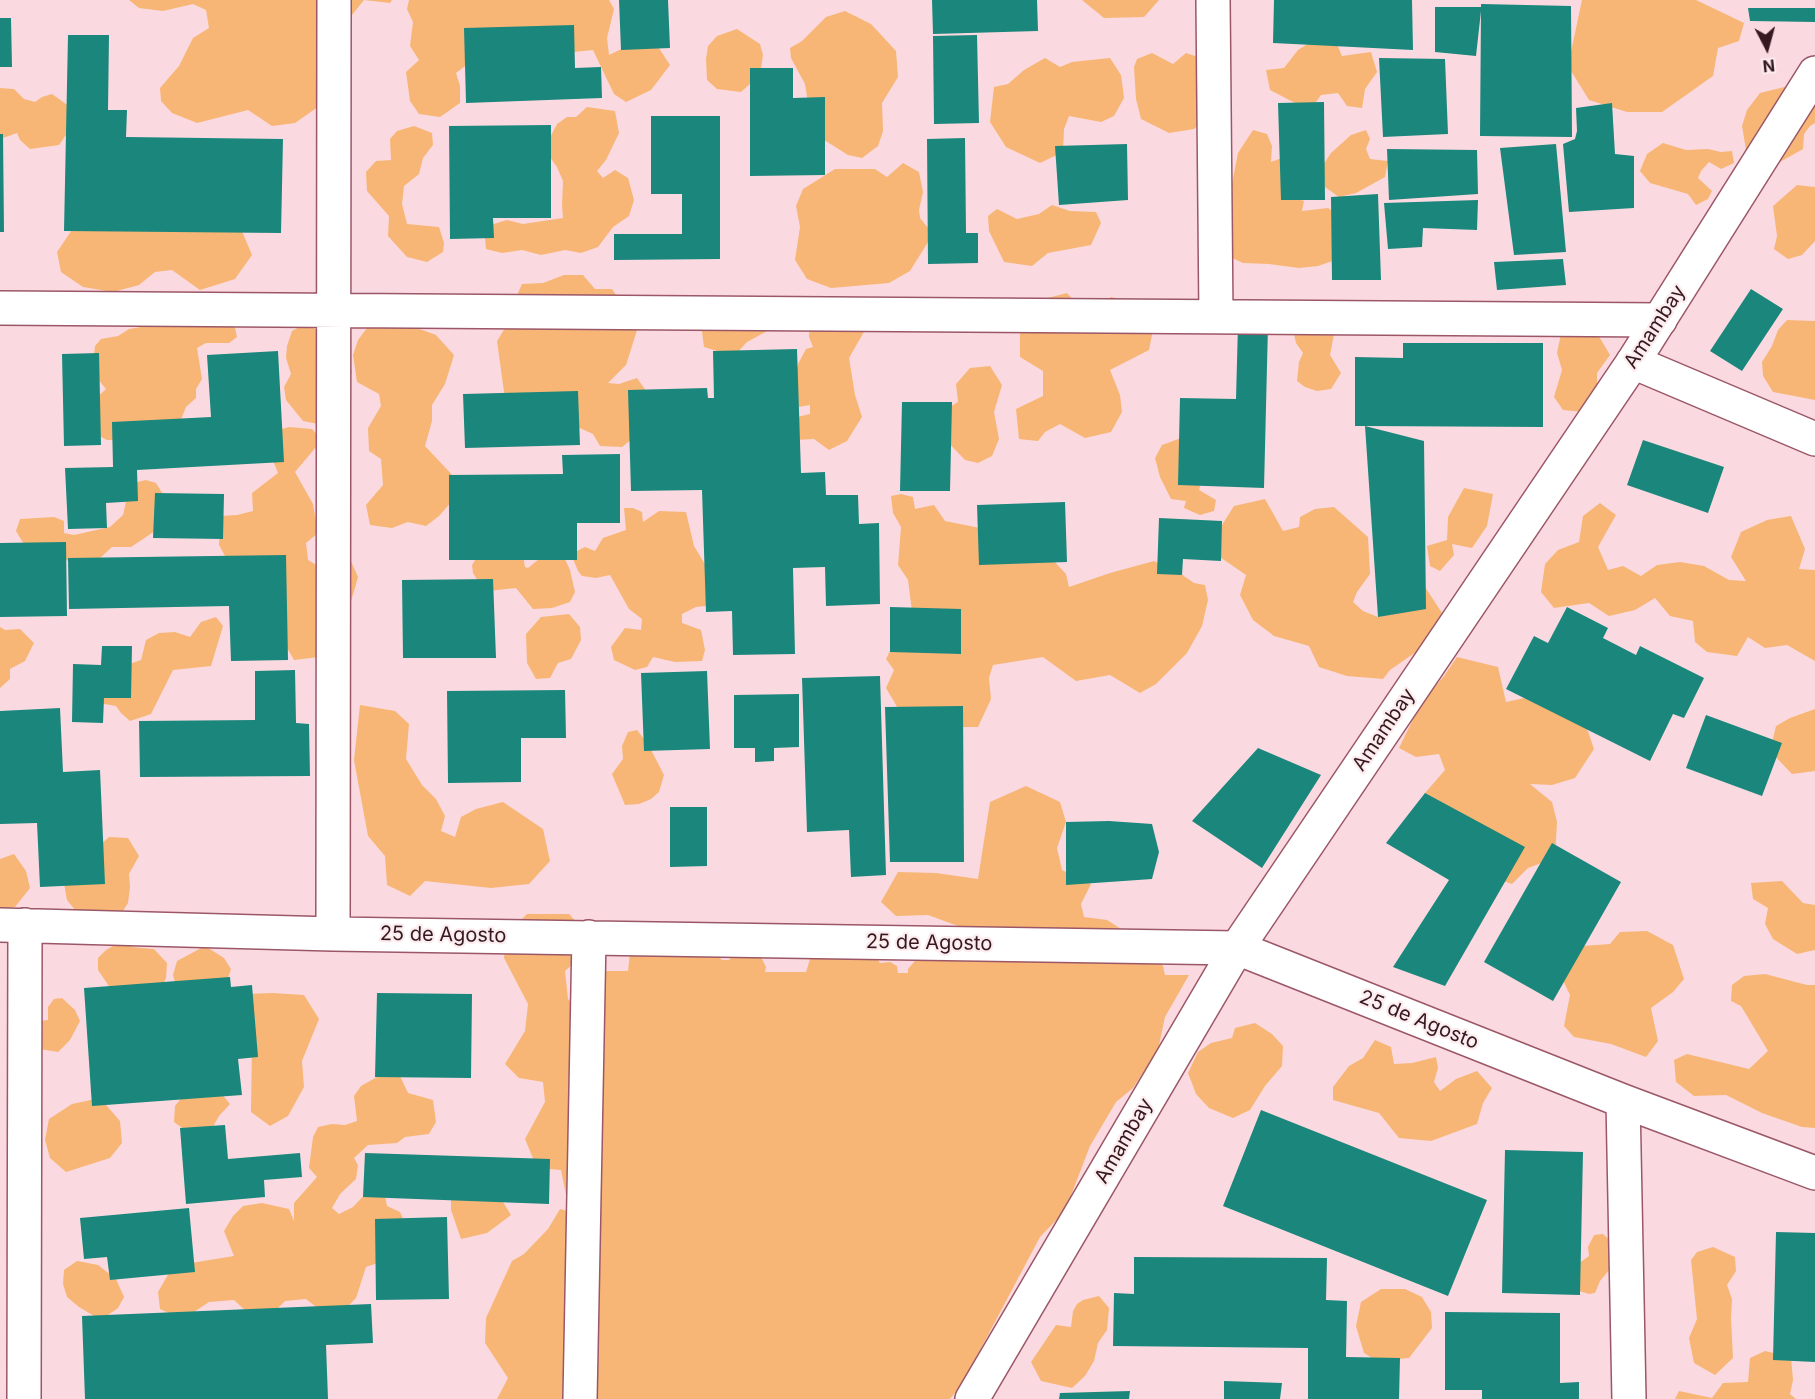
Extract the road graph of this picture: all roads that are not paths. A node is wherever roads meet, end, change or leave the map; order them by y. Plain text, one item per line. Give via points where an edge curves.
1 (334, 0) edge
2 (1213, 0) edge
3 (1815, 73) edge
4 (0, 308) edge
5 (334, 310) junction
6 (1216, 317) junction
7 (1660, 320) junction
8 (1633, 362) junction
9 (1815, 439) edge
10 (13, 925) edge
11 (333, 934) junction
12 (589, 937) junction
13 (1238, 948) junction
14 (1623, 1101) junction
15 (1815, 1173) edge
16 (24, 1399) edge
17 (580, 1399) edge
18 (972, 1399) edge
19 (1629, 1399) edge

1 - 5 street
2 - 6 street
3 - 7 street, Amambay
4 - 5 street
5 - 6 street
5 - 11 street
6 - 7 street
7 - 8 street, Amambay
8 - 9 street
8 - 13 street, Amambay
10 - 11 street, 25 de Agosto
10 - 16 street
11 - 12 street, 25 de Agosto
12 - 13 street, 25 de Agosto
12 - 17 street
13 - 14 street, 25 de Agosto
13 - 18 street, Amambay
14 - 15 street, 25 de Agosto
14 - 19 street

